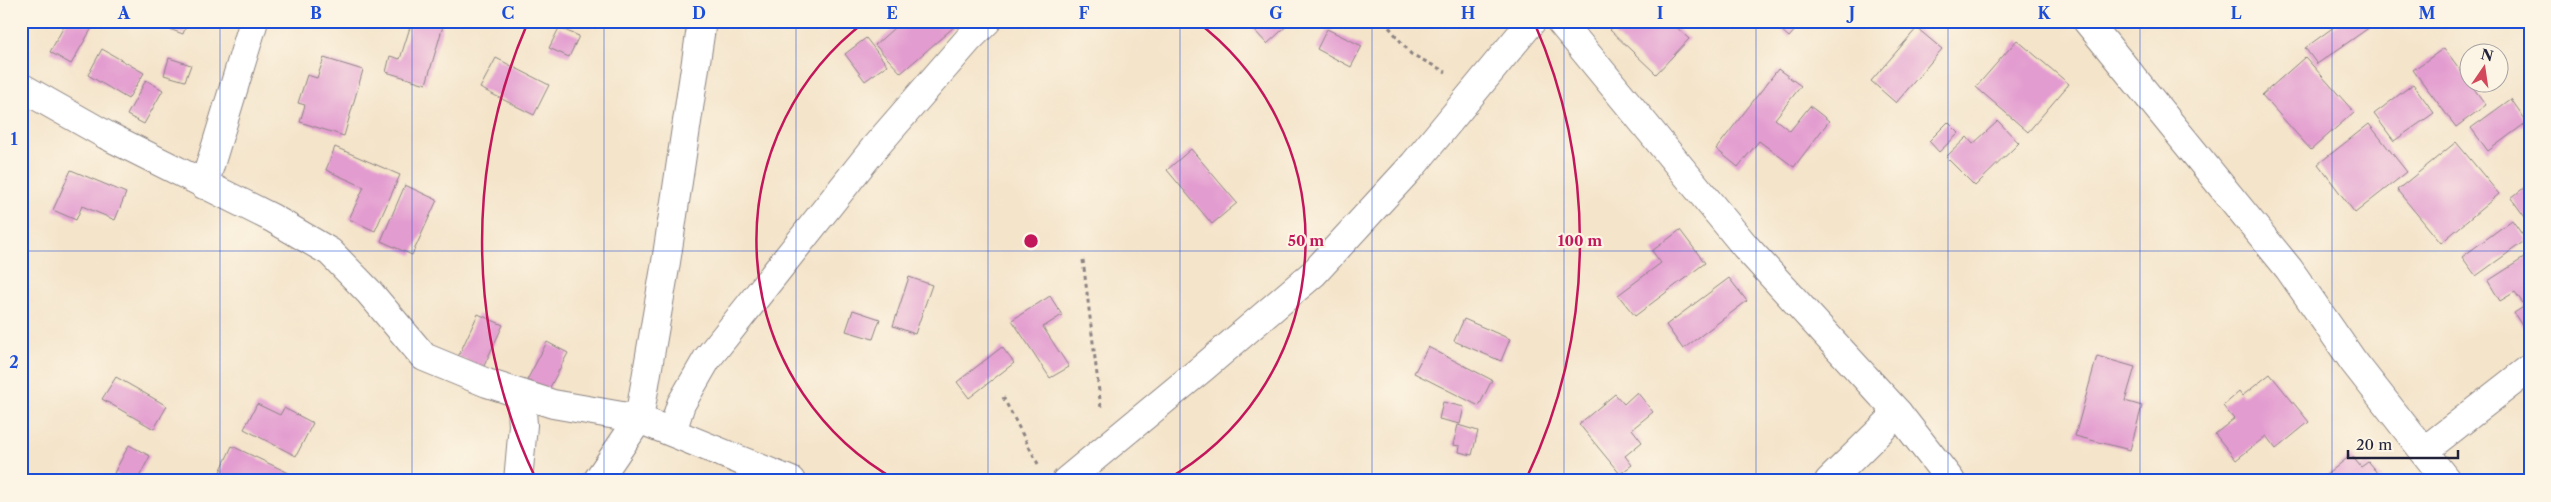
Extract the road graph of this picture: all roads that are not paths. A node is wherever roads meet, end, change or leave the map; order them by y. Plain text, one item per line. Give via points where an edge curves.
1 (254, 21) edge
2 (702, 21) edge
3 (987, 21) edge
4 (1532, 21) edge
5 (1560, 21) edge
6 (2087, 21) edge
7 (21, 87) edge
8 (204, 185) junction
9 (2530, 368) edge
10 (521, 395) junction
11 (1898, 413) junction
12 (639, 419) junction
13 (672, 432) junction
14 (2425, 450) junction
15 (1053, 476) edge
16 (518, 481) edge
17 (597, 481) edge
18 (791, 481) edge
19 (1829, 481) edge
20 (1951, 481) edge
21 (2447, 481) edge

1 - 8 street
2 - 12 street
3 - 13 street via 876,146 707,358 681,404
4 - 15 street via 1414,164 1314,273 1116,440
5 - 11 street via 1745,246
6 - 14 street via 2289,269 2353,361
7 - 8 street via 106,136
8 - 10 street via 272,218 330,252 424,357
9 - 14 street
10 - 12 street
10 - 16 street via 523,425
11 - 19 street
11 - 20 street
12 - 13 street
12 - 17 street
13 - 18 street
14 - 21 street

